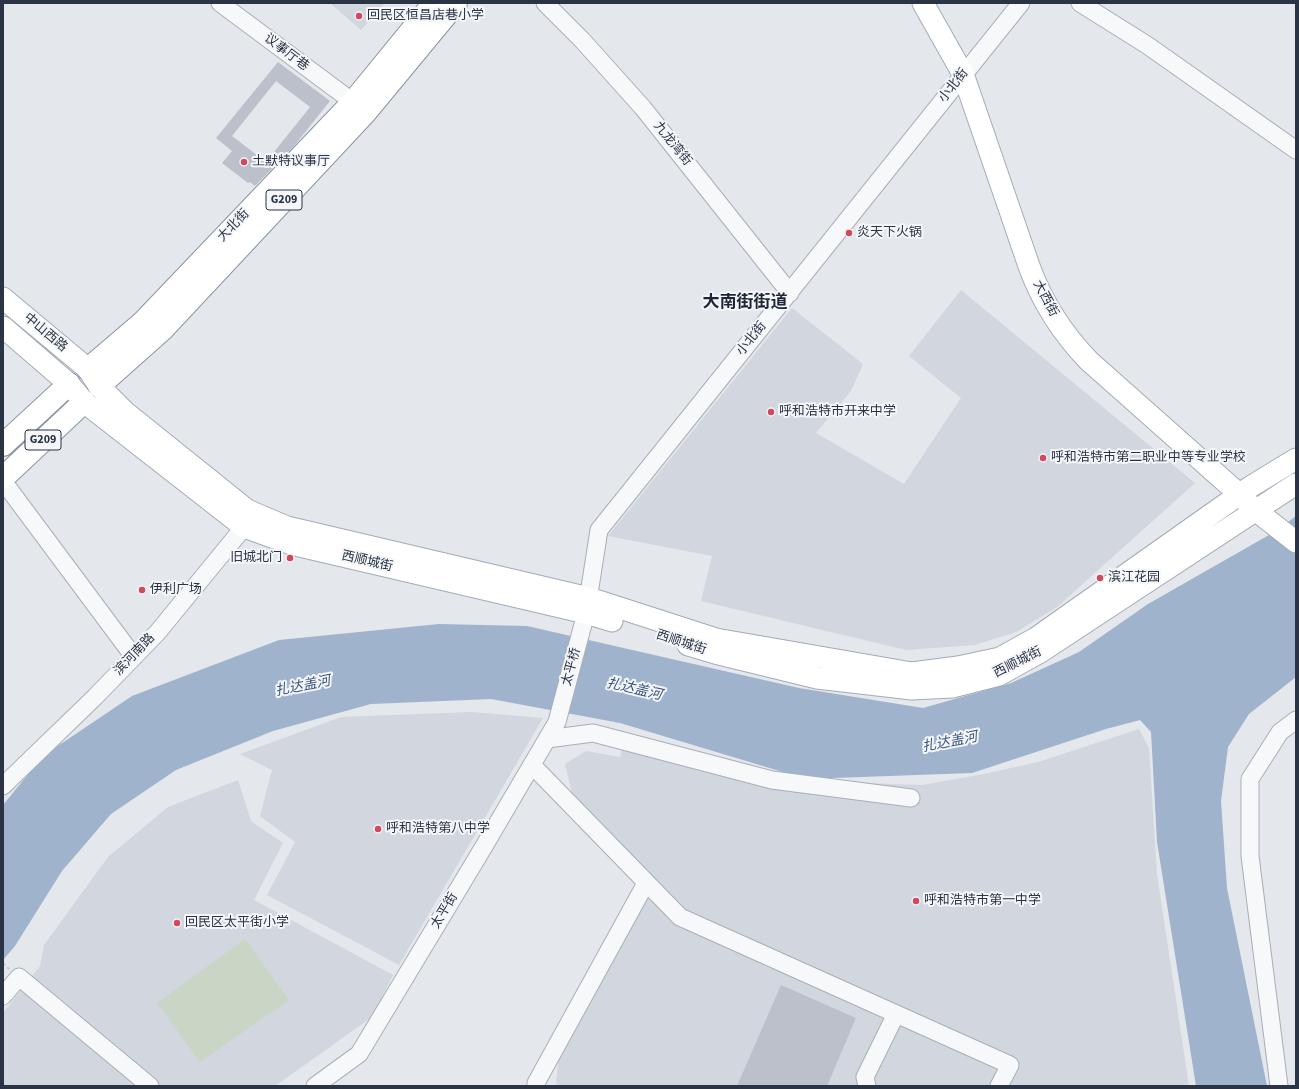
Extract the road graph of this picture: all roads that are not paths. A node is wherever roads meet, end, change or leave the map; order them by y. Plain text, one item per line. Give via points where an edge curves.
1 (220, 3) edge
2 (434, 3) edge
3 (456, 3) edge
4 (545, 3) edge
5 (923, 3) edge
6 (936, 3) edge
7 (1021, 3) edge
8 (1080, 3) edge
9 (967, 69) junction
10 (353, 102) junction
11 (1296, 150) edge
12 (790, 293) junction
13 (3, 298) edge
14 (3, 327) edge
15 (93, 378) junction
16 (69, 384) junction
17 (84, 402) junction
18 (3, 445) edge
19 (1296, 459) edge
20 (3, 479) edge
21 (1296, 484) edge
22 (1245, 491) junction
23 (1274, 515) edge
24 (245, 518) junction
25 (1296, 542) edge
26 (588, 605) junction
27 (134, 657) junction
28 (1296, 720) edge
29 (557, 722) joint
30 (547, 739) junction
31 (532, 765) junction
32 (3, 786) edge
33 (911, 798) dead end
34 (646, 883) junction
35 (3, 996) edge
36 (896, 1014) junction
37 (150, 1086) edge
38 (316, 1086) edge
39 (536, 1086) edge
40 (867, 1086) edge
41 (999, 1086) edge
42 (1280, 1086) edge

1 - 10 street, 议事厅巷
2 - 10 highway, 大北街 / G209
3 - 15 highway, 大北街 / G209 via 365,114 163,329
4 - 12 street, 九龙湾街 via 643,108
5 - 9 main road, 大西街
6 - 9 main road, 大西街
7 - 9 street, 小北街
8 - 11 street via 1147,45
9 - 12 street, 小北街
9 - 22 main road, 大西街 via 1038,274 1055,305 1086,347 1113,374
10 - 15 highway, 大北街 / G209 via 143,322
12 - 26 street, 小北街 via 599,530
13 - 15 main road, 中山西路
14 - 16 main road, 中山西路
15 - 16 main road, 大北街
15 - 17 main road
15 - 24 main road, 西顺城街 via 125,412
16 - 17 main road, 西顺城街
16 - 18 highway, G209
17 - 20 highway, G209
17 - 24 main road, 西顺城街
19 - 22 main road, 西顺城街
20 - 27 street
21 - 23 main road, 西顺城街
22 - 23 main road, 大西街
22 - 26 main road, 西顺城街 via 1036,638 1000,658 958,667 912,673 716,639
23 - 25 main road, 大西街
23 - 26 main road, 西顺城街 via 999,675 952,687 912,690 817,678 715,653
24 - 26 main road, 西顺城街
24 - 27 street, 滨河南路 via 157,633
26 - 29 street, 太平桥
27 - 32 street, 滨河南路
28 - 42 street via 1280,732 1250,780 1250,856
29 - 30 street, 太平街
30 - 31 street, 太平街
30 - 33 street via 593,733 772,780
31 - 34 street
31 - 38 street, 太平街 via 359,1054
34 - 36 street via 680,917
34 - 39 street
35 - 37 street via 19,977
36 - 40 street via 865,1077
36 - 41 street via 1010,1065

